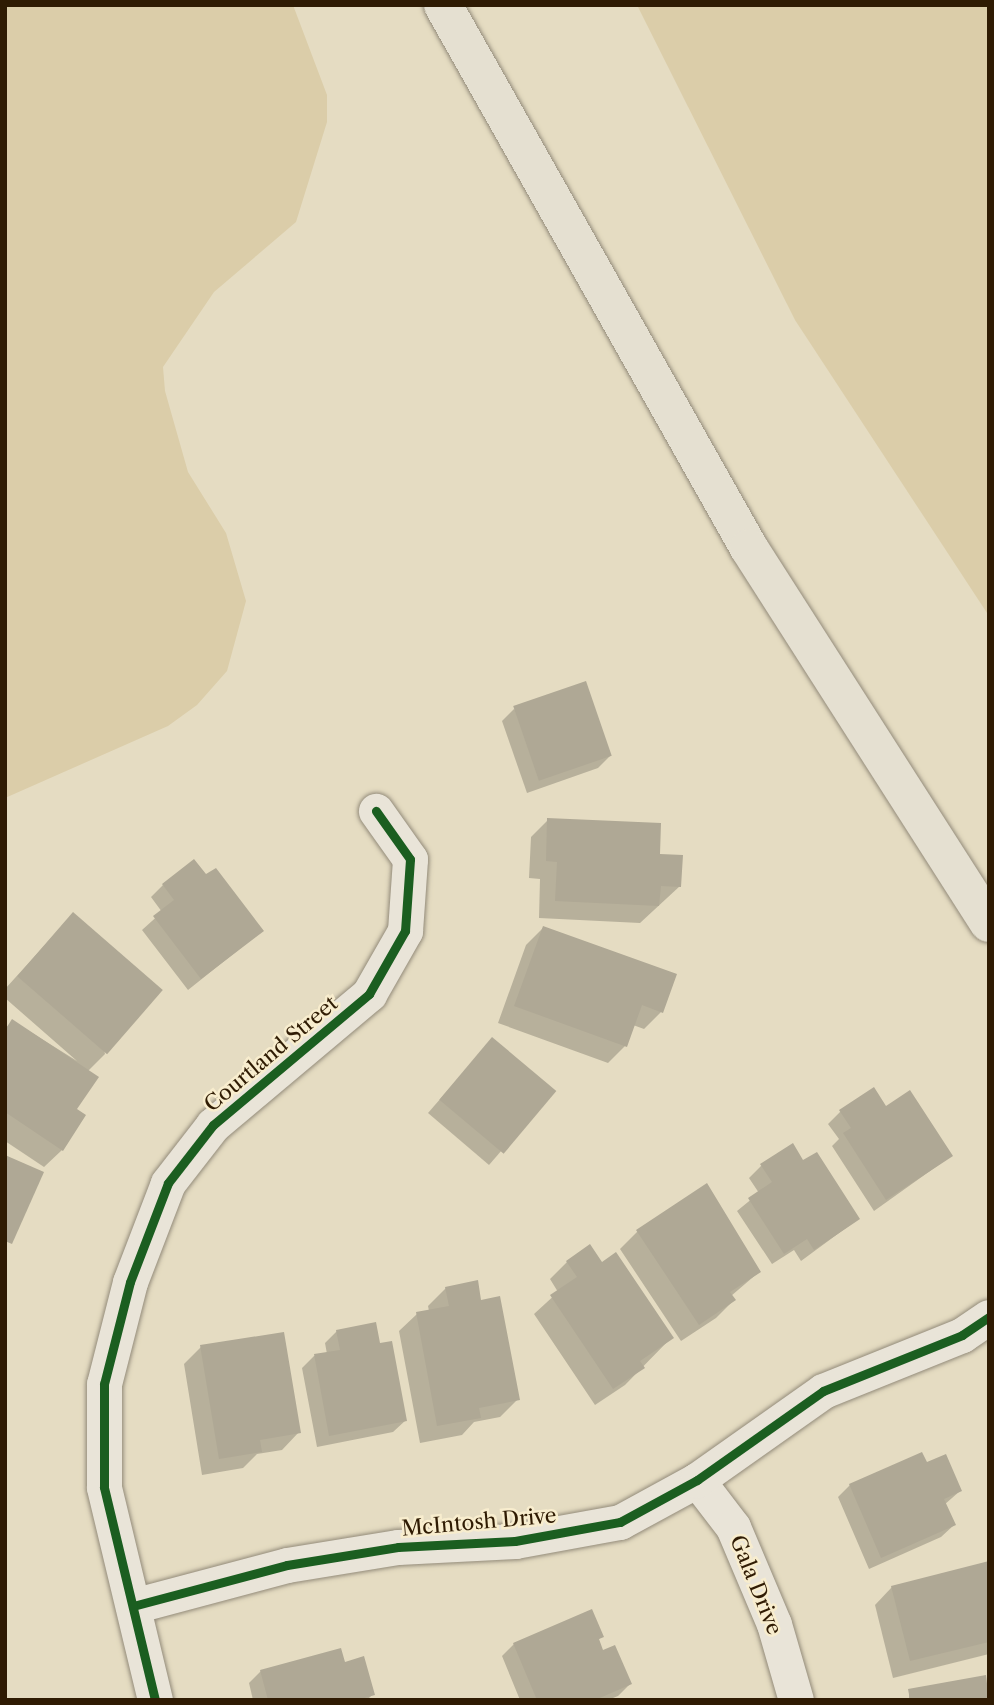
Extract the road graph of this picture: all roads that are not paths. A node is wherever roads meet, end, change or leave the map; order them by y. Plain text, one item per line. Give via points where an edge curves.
1 (443, 5) edge
2 (376, 811) dead end
3 (989, 923) edge
4 (989, 1317) edge
5 (697, 1480) junction
6 (133, 1606) junction
7 (155, 1700) edge
8 (796, 1700) edge

1 - 3 main road via 749,548
2 - 6 street, Courtland Street via 410,859 405,931 369,994 213,1125 168,1183 130,1282 104,1384 104,1487
4 - 5 street, McIntosh Drive via 962,1335 823,1391
5 - 6 street, McIntosh Drive via 620,1522 515,1541 398,1547 287,1565
5 - 8 street, Gala Drive via 733,1527 774,1624
6 - 7 street, Courtland Street

